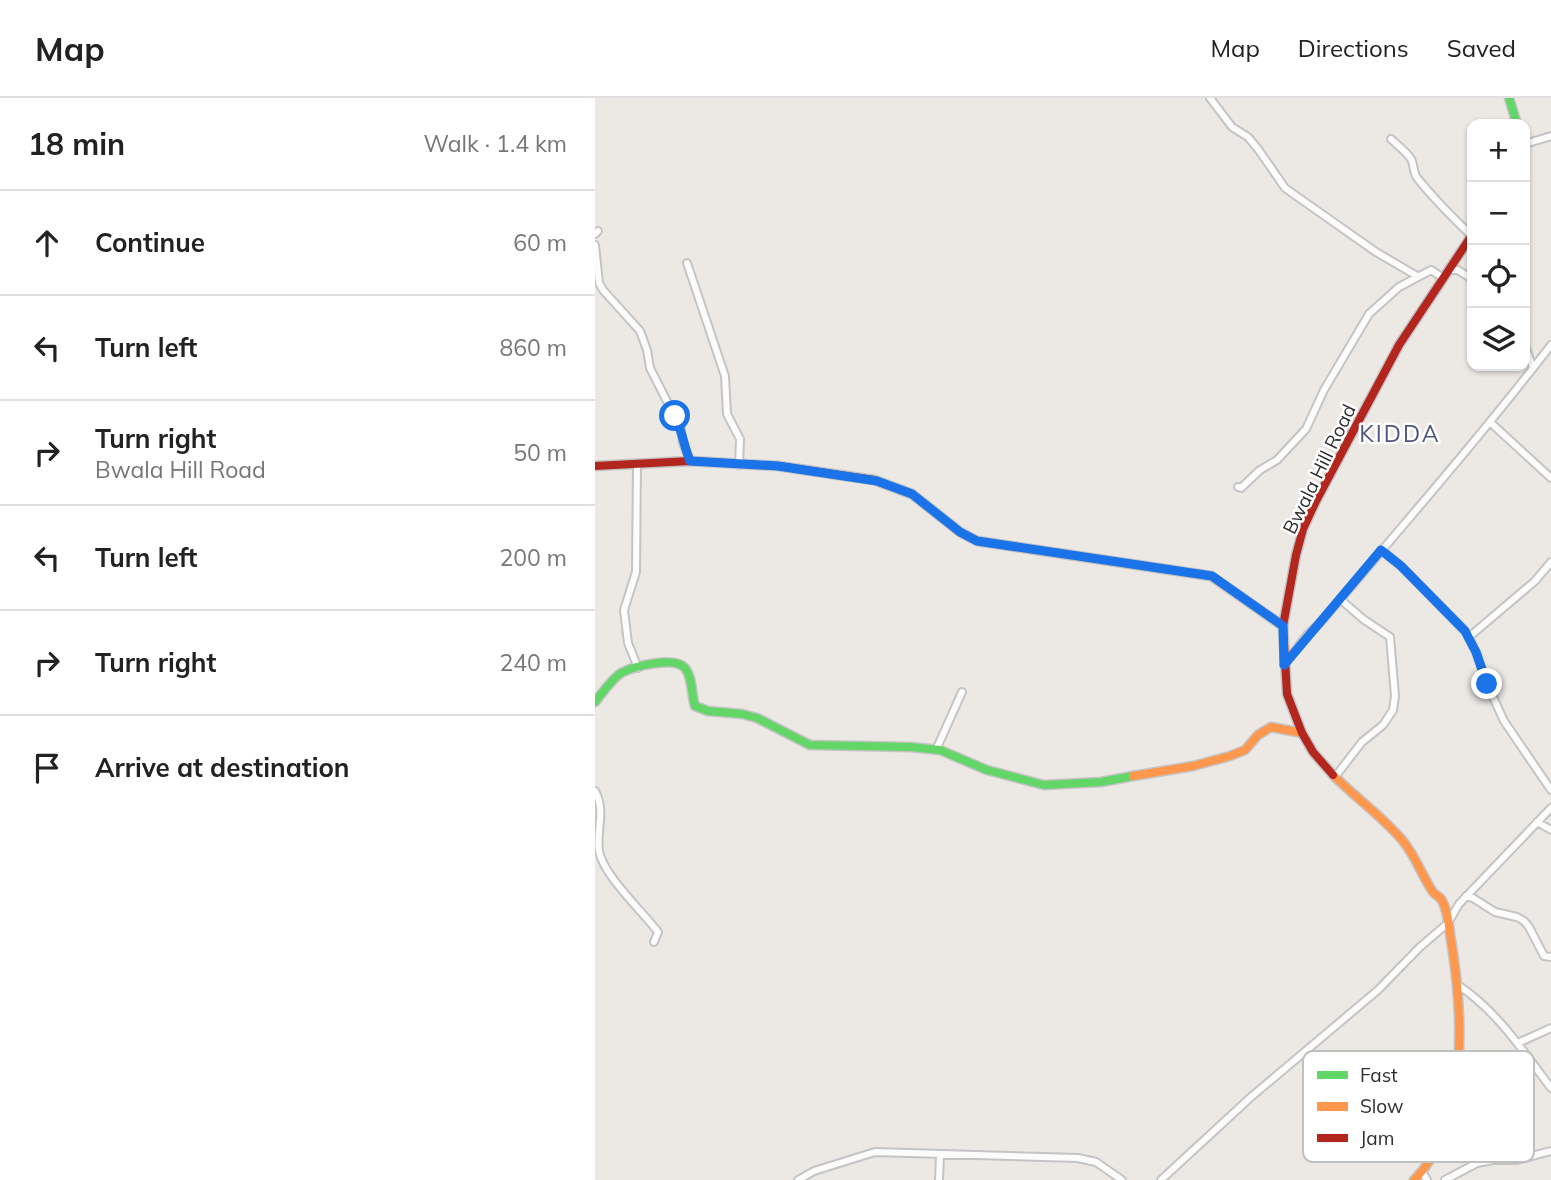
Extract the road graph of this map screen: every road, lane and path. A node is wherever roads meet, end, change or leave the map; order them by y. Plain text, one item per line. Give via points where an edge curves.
1 (1210, 98) edge
2 (1509, 98) edge
3 (1515, 119) edge
4 (1551, 136) edge
5 (1391, 139) dead end
6 (1530, 142) edge
7 (1467, 231) edge
8 (1467, 243) edge
9 (595, 245) edge
10 (687, 263) dead end
11 (1445, 274) junction
12 (1417, 276) junction
13 (1467, 276) edge
14 (1551, 345) edge
15 (1530, 360) edge
16 (1533, 368) junction
17 (1491, 423) junction
18 (690, 461) junction
19 (637, 464) junction
20 (739, 465) junction
21 (595, 466) edge
22 (1551, 478) edge
23 (1238, 487) dead end
24 (1381, 550) junction
25 (1551, 562) edge
26 (1340, 599) junction
27 (1283, 626) junction
28 (1469, 637) junction
29 (1284, 665) junction
30 (638, 668) junction
31 (963, 692) dead end
32 (595, 702) edge
33 (1302, 733) junction
34 (936, 750) junction
35 (1335, 777) junction
36 (1551, 790) edge
37 (595, 791) edge
38 (1551, 808) edge
39 (1537, 822) junction
40 (1551, 830) edge
41 (1466, 896) junction
42 (1448, 923) junction
43 (654, 942) dead end
44 (1551, 957) edge
45 (1458, 985) junction
46 (1551, 1028) edge
47 (1518, 1043) junction
48 (1307, 1051) edge
49 (1458, 1051) edge
50 (1524, 1051) edge
51 (1303, 1054) edge
52 (1534, 1065) edge
53 (1551, 1088) edge
54 (1551, 1151) edge
55 (940, 1155) junction
56 (1534, 1156) edge
57 (1482, 1162) edge
58 (1425, 1177) edge
59 (798, 1180) edge
60 (939, 1180) edge
61 (1122, 1180) edge
62 (1161, 1180) edge
63 (1414, 1180) edge
64 (1445, 1180) edge

1 - 12 street via 1232,127 1248,137 1285,187
2 - 3 street
4 - 6 street
5 - 7 street via 1409,156 1419,181
8 - 11 street, Bwala Hill Road
9 - 18 street via 599,283 640,331 650,368 681,429
10 - 20 street via 725,376 727,414 740,439
11 - 12 street via 1431,271
11 - 13 street via 1458,270
11 - 27 street, Bwala Hill Road via 1399,345 1312,510 1296,555
12 - 23 street via 1369,314 1306,429 1277,460
14 - 16 street
15 - 16 street
16 - 17 street
17 - 22 street
17 - 24 street
18 - 19 street
18 - 20 street
19 - 21 street
19 - 30 street via 636,572 624,610 628,643
20 - 27 street via 877,481 912,494 977,541 1212,576
24 - 26 street
24 - 28 street
25 - 28 street
26 - 29 street
26 - 35 street via 1390,637 1395,696 1388,719 1362,742
27 - 29 street, Bwala Hill Road
28 - 36 street via 1504,721
29 - 33 street, Bwala Hill Road via 1287,694
30 - 32 street via 622,673
30 - 34 street via 678,662 689,675 692,701 699,709 753,716 810,745
31 - 34 street
33 - 34 street via 1271,727 1230,757 1101,782 1053,785 1019,780
33 - 35 street, Bwala Hill Road
35 - 42 street, Bwala Hill Road via 1408,848 1441,899
37 - 43 street via 600,806 601,858 658,932
38 - 39 street
39 - 40 street
39 - 41 street
41 - 42 street
41 - 44 street via 1495,912 1517,917 1529,927 1544,956
42 - 45 street, Bwala Hill Road
42 - 48 street
45 - 47 street
45 - 49 street, Bwala Hill Road
46 - 47 street
47 - 50 street
51 - 62 street
52 - 53 street
54 - 56 street
55 - 59 street via 875,1152
55 - 60 street
55 - 61 street via 1078,1158 1096,1162
57 - 64 street
58 - 63 street, Bwala Hill Road

